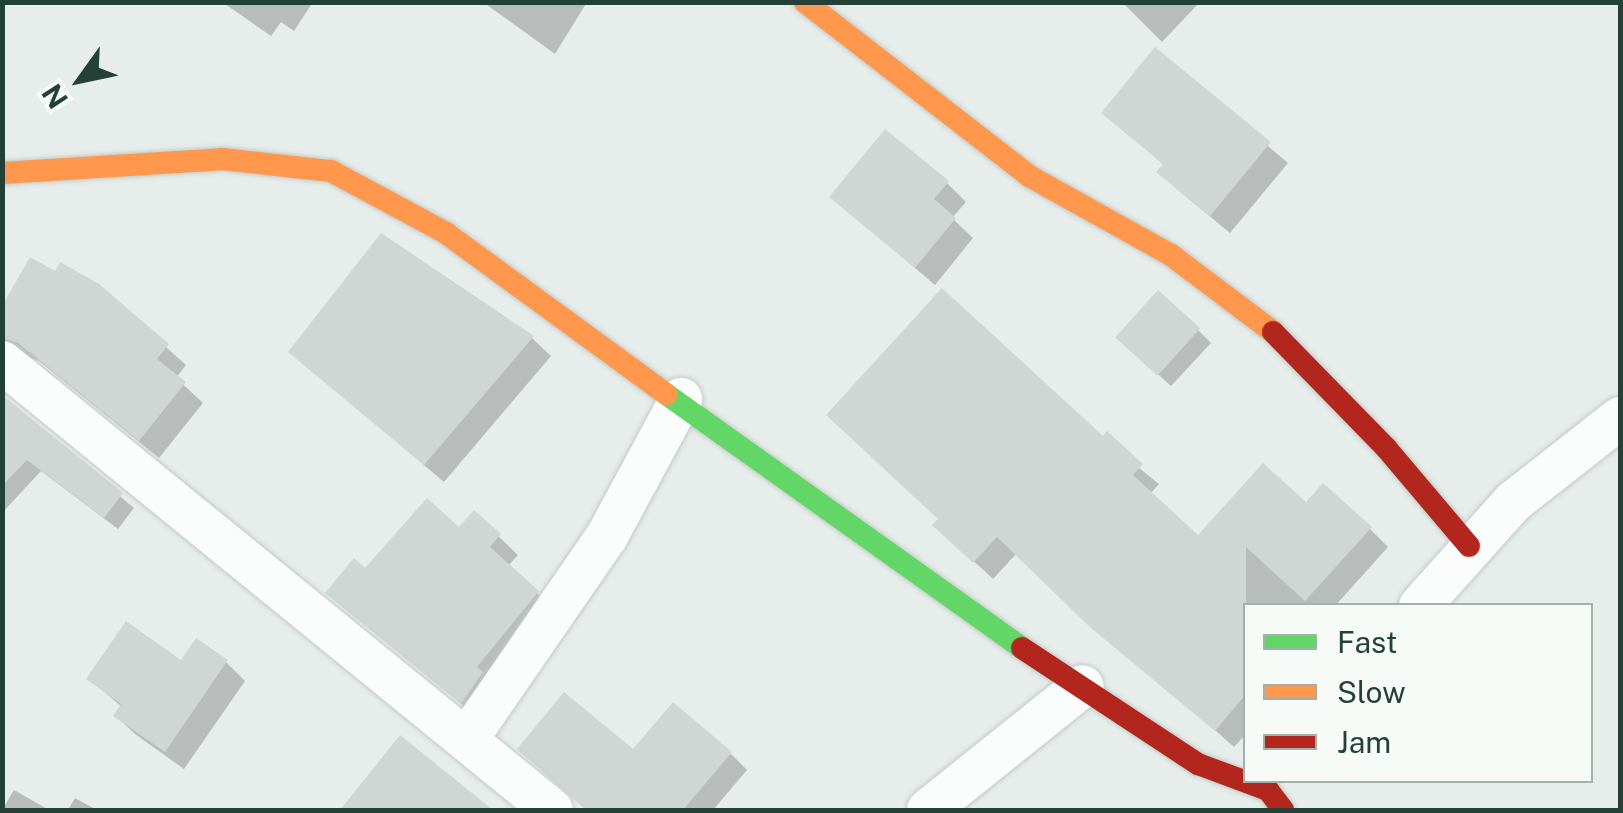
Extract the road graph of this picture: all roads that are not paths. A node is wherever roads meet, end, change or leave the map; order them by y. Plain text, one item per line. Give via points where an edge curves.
1 (805, 2) edge
2 (2, 173) edge
3 (2, 362) edge
4 (681, 399) junction
5 (1620, 418) edge
6 (1469, 546) junction
7 (1422, 603) edge
8 (1083, 686) junction
9 (467, 739) junction
10 (1243, 782) edge
11 (1247, 783) edge
12 (1275, 794) edge
13 (552, 810) edge
14 (928, 810) edge

1 - 6 street via 1029,176 1171,255 1262,321 1387,449
2 - 4 street via 222,159 330,170 446,233
3 - 9 street via 306,616
4 - 8 street via 757,466
4 - 9 street via 607,536
5 - 6 street via 1513,502
6 - 7 street
8 - 10 street via 1198,764
8 - 14 street
9 - 13 street
11 - 12 street

